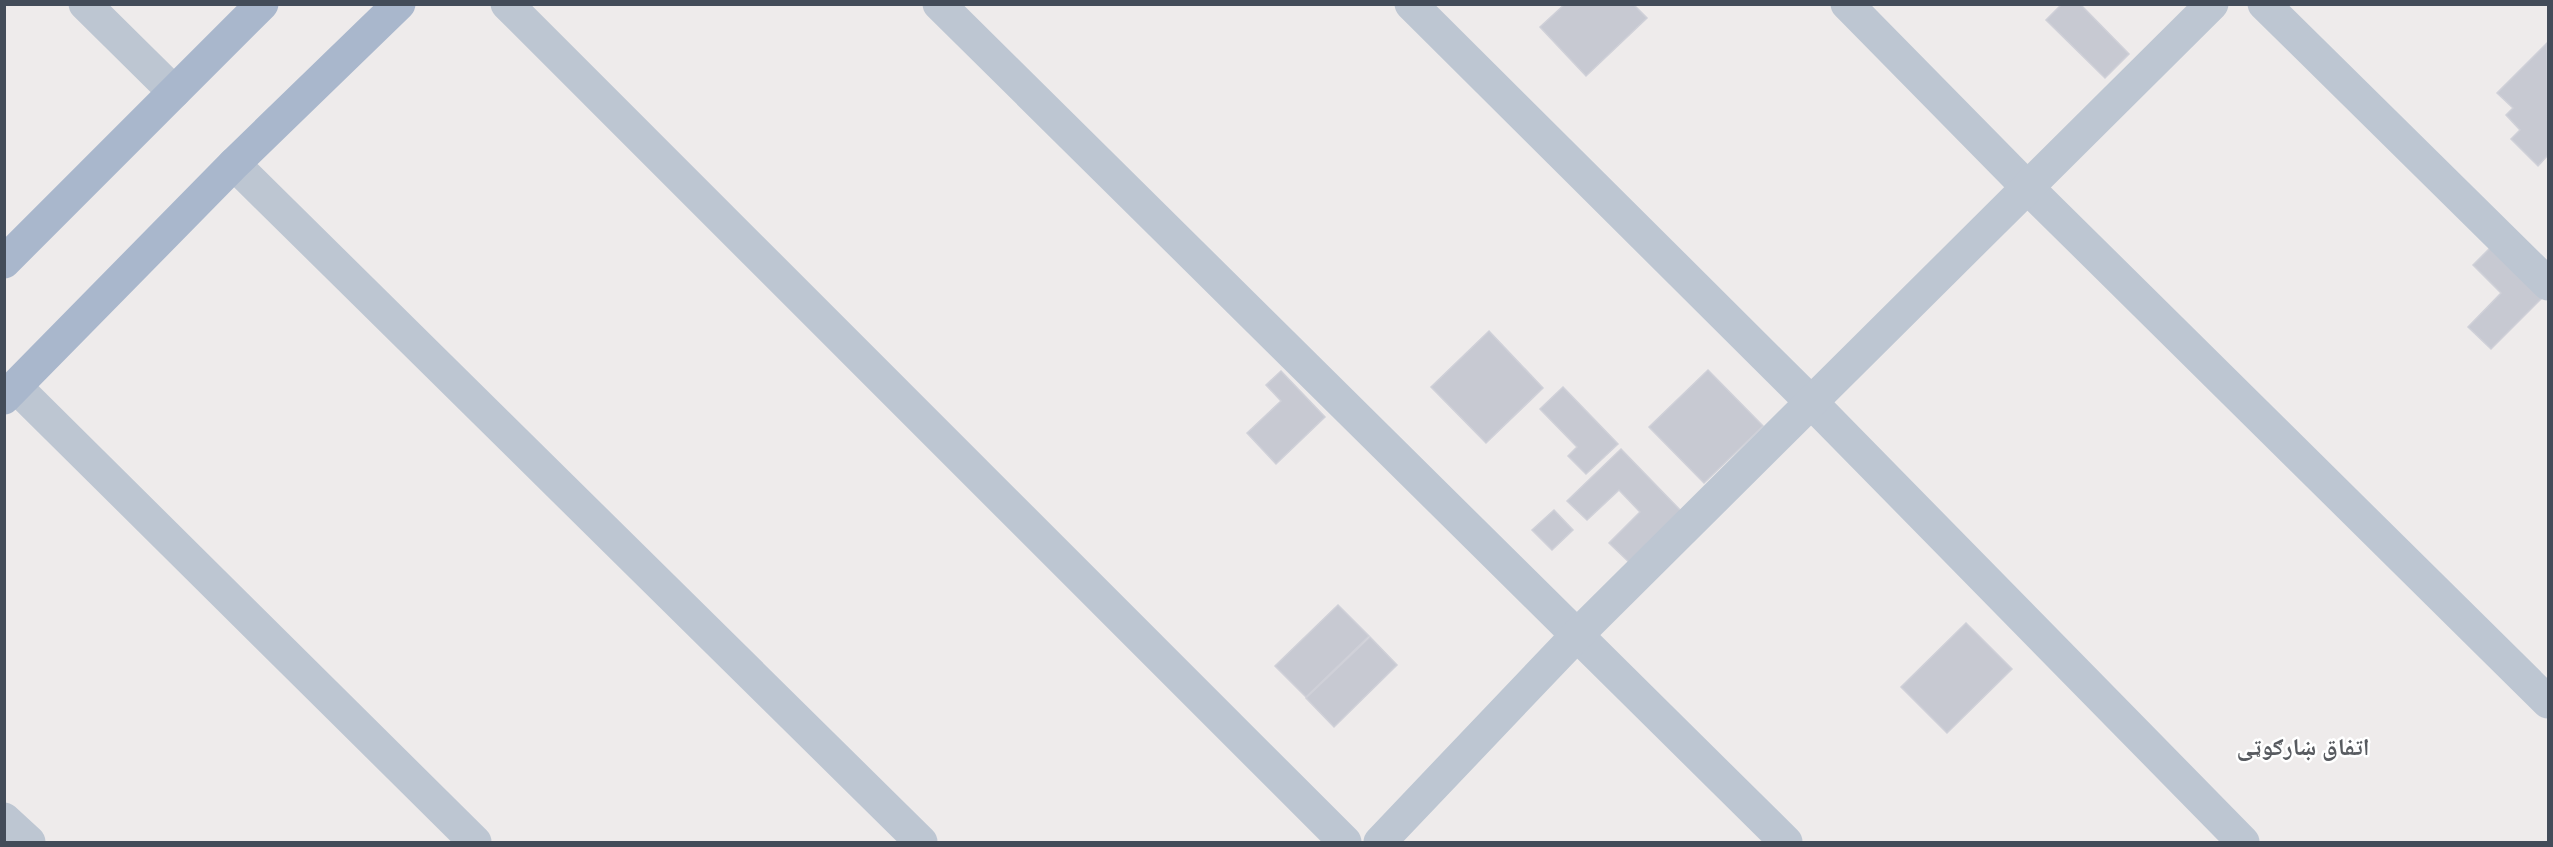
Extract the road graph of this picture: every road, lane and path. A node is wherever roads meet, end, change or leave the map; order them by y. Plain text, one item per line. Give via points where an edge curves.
1 (85, 4) edge
2 (262, 4) edge
3 (399, 4) edge
4 (507, 4) edge
5 (939, 4) edge
6 (1411, 4) edge
7 (1847, 4) edge
8 (2212, 4) edge
9 (2264, 4) edge
10 (174, 92) junction
11 (234, 164) junction
12 (2028, 188) junction
13 (4, 262) edge
14 (2548, 284) edge
15 (10, 393) edge
16 (1812, 403) junction
17 (1577, 635) junction
18 (2548, 702) edge
19 (4, 819) edge
20 (29, 843) edge
21 (476, 843) edge
22 (921, 843) edge
23 (1345, 843) edge
24 (1380, 843) edge
25 (1786, 843) edge
26 (2243, 843) edge

1 - 10 street
2 - 10 main road
3 - 11 main road
4 - 23 street
5 - 17 street
6 - 16 street
7 - 12 street
8 - 12 street
9 - 14 street
10 - 13 main road
11 - 15 main road
11 - 22 street
12 - 16 street
12 - 18 street
15 - 21 street
16 - 17 street
16 - 26 street
17 - 24 street
17 - 25 street
19 - 20 street

